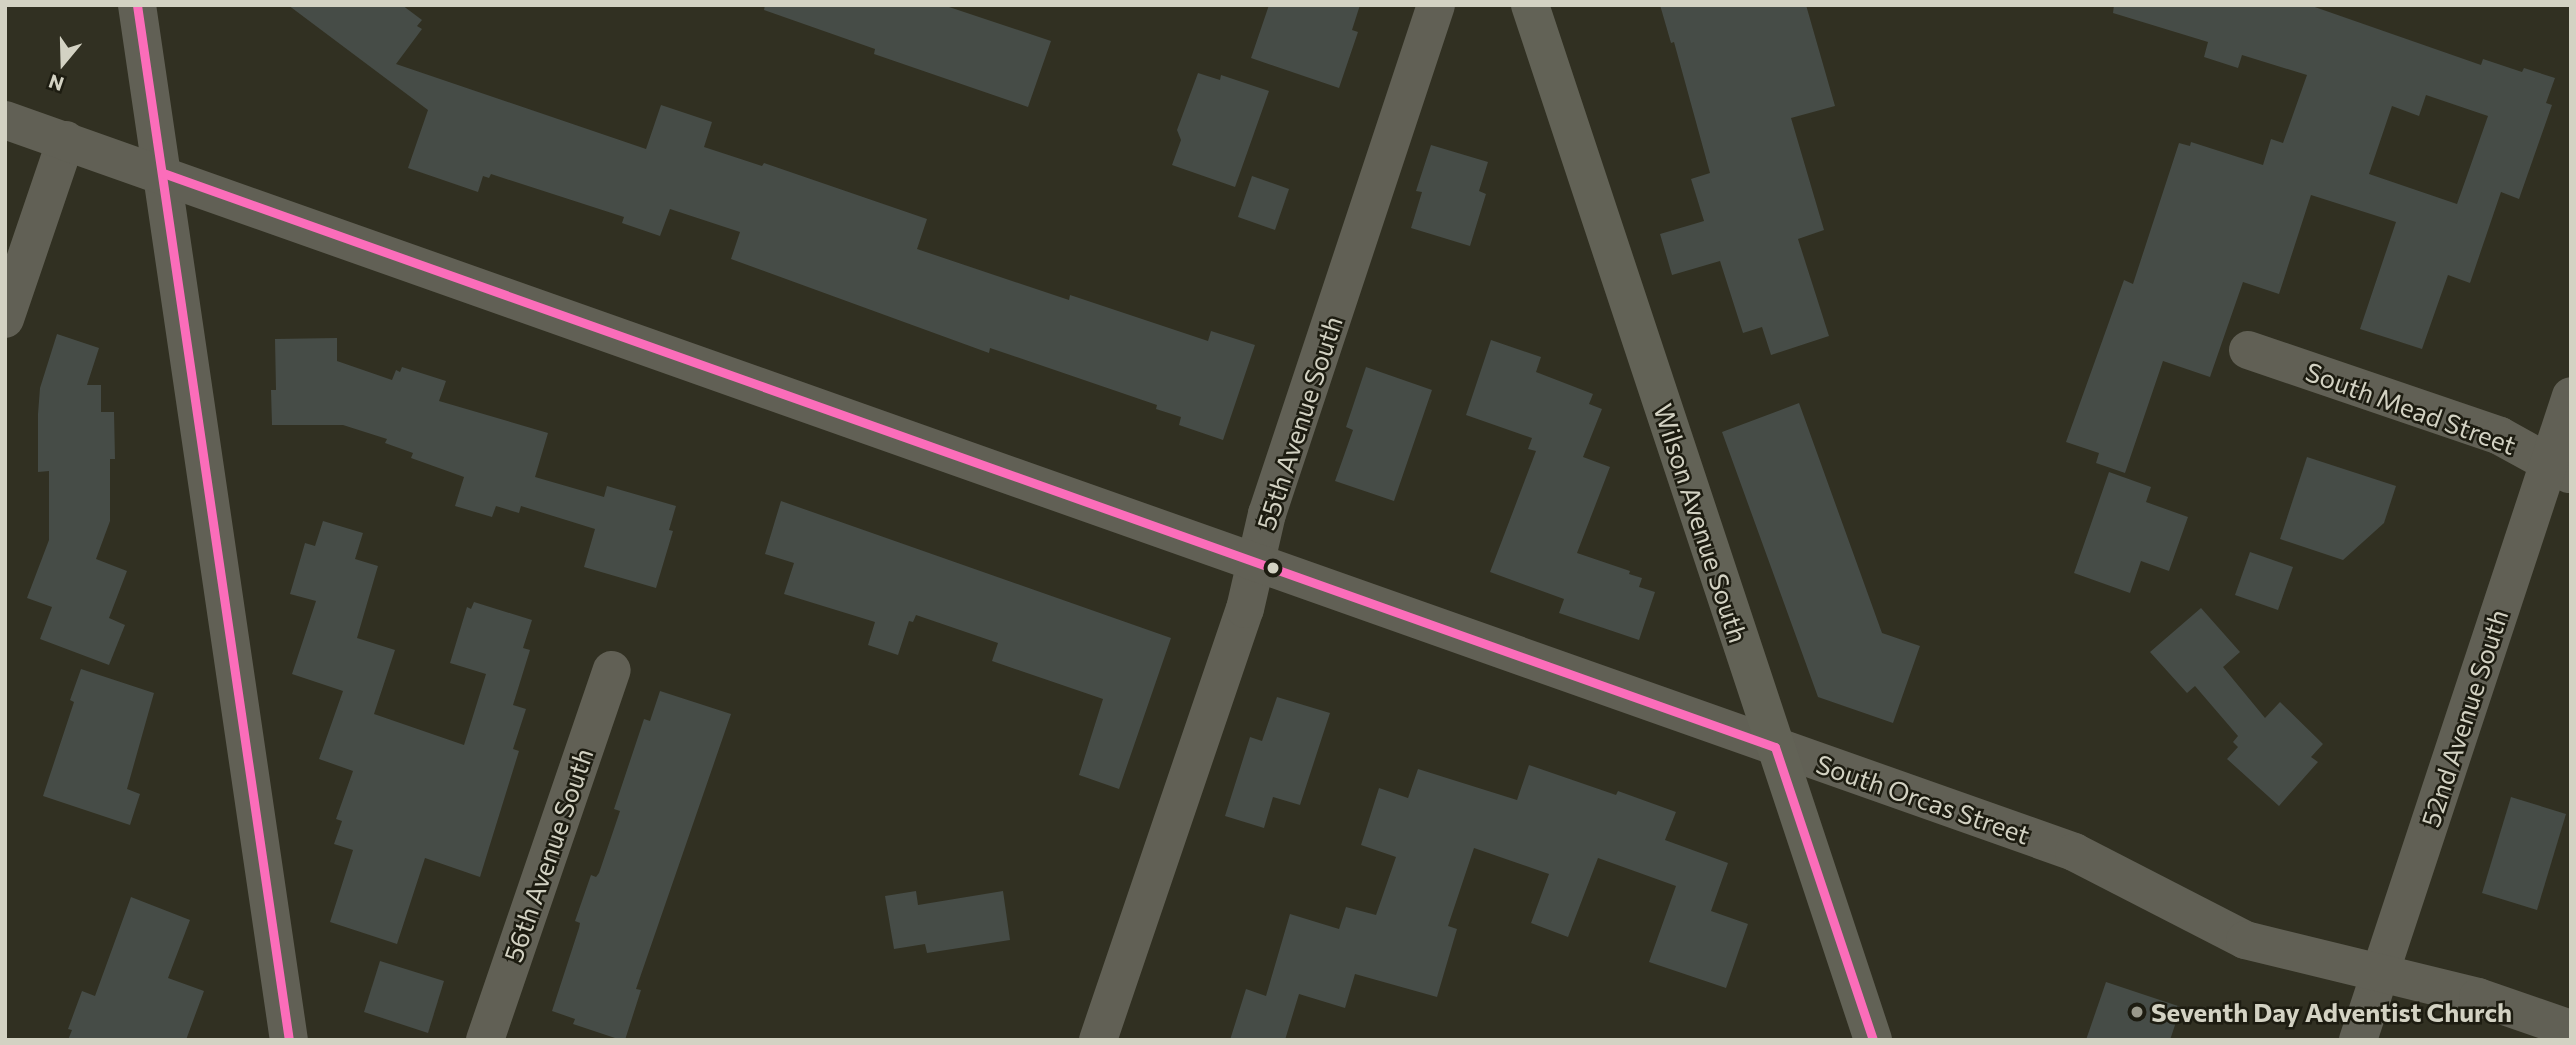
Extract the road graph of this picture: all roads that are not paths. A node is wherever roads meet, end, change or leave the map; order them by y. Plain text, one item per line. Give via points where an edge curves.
1 (137, 5) edge
2 (1436, 5) edge
3 (1530, 5) edge
4 (5, 120) edge
5 (66, 141) junction
6 (163, 173) junction
7 (5, 320) edge
8 (2248, 350) dead end
9 (2571, 396) edge
10 (2559, 468) edge
11 (1256, 565) junction
12 (612, 670) dead end
13 (1775, 747) junction
14 (2382, 972) junction
15 (2571, 1029) edge
16 (289, 1040) edge
17 (485, 1040) edge
18 (1098, 1040) edge
19 (1873, 1040) edge
20 (2358, 1040) edge

1 - 6 street
2 - 11 street, 55th Avenue South via 1267,514
3 - 13 main road, Wilson Avenue South
4 - 5 street, South Orcas Street
5 - 6 street, South Orcas Street
5 - 7 street
6 - 11 street, South Orcas Street
6 - 16 street
8 - 10 street, South Mead Street via 2500,436
9 - 10 street, 52nd Avenue South
10 - 14 street, 52nd Avenue South
11 - 13 street, South Orcas Street
11 - 18 street, 55th Avenue South
12 - 17 street, 56th Avenue South
13 - 14 street, South Orcas Street via 2074,852 2245,940
13 - 19 main road, Wilson Avenue South
14 - 15 street, South Orcas Street via 2478,997
14 - 20 street, 52nd Avenue South

